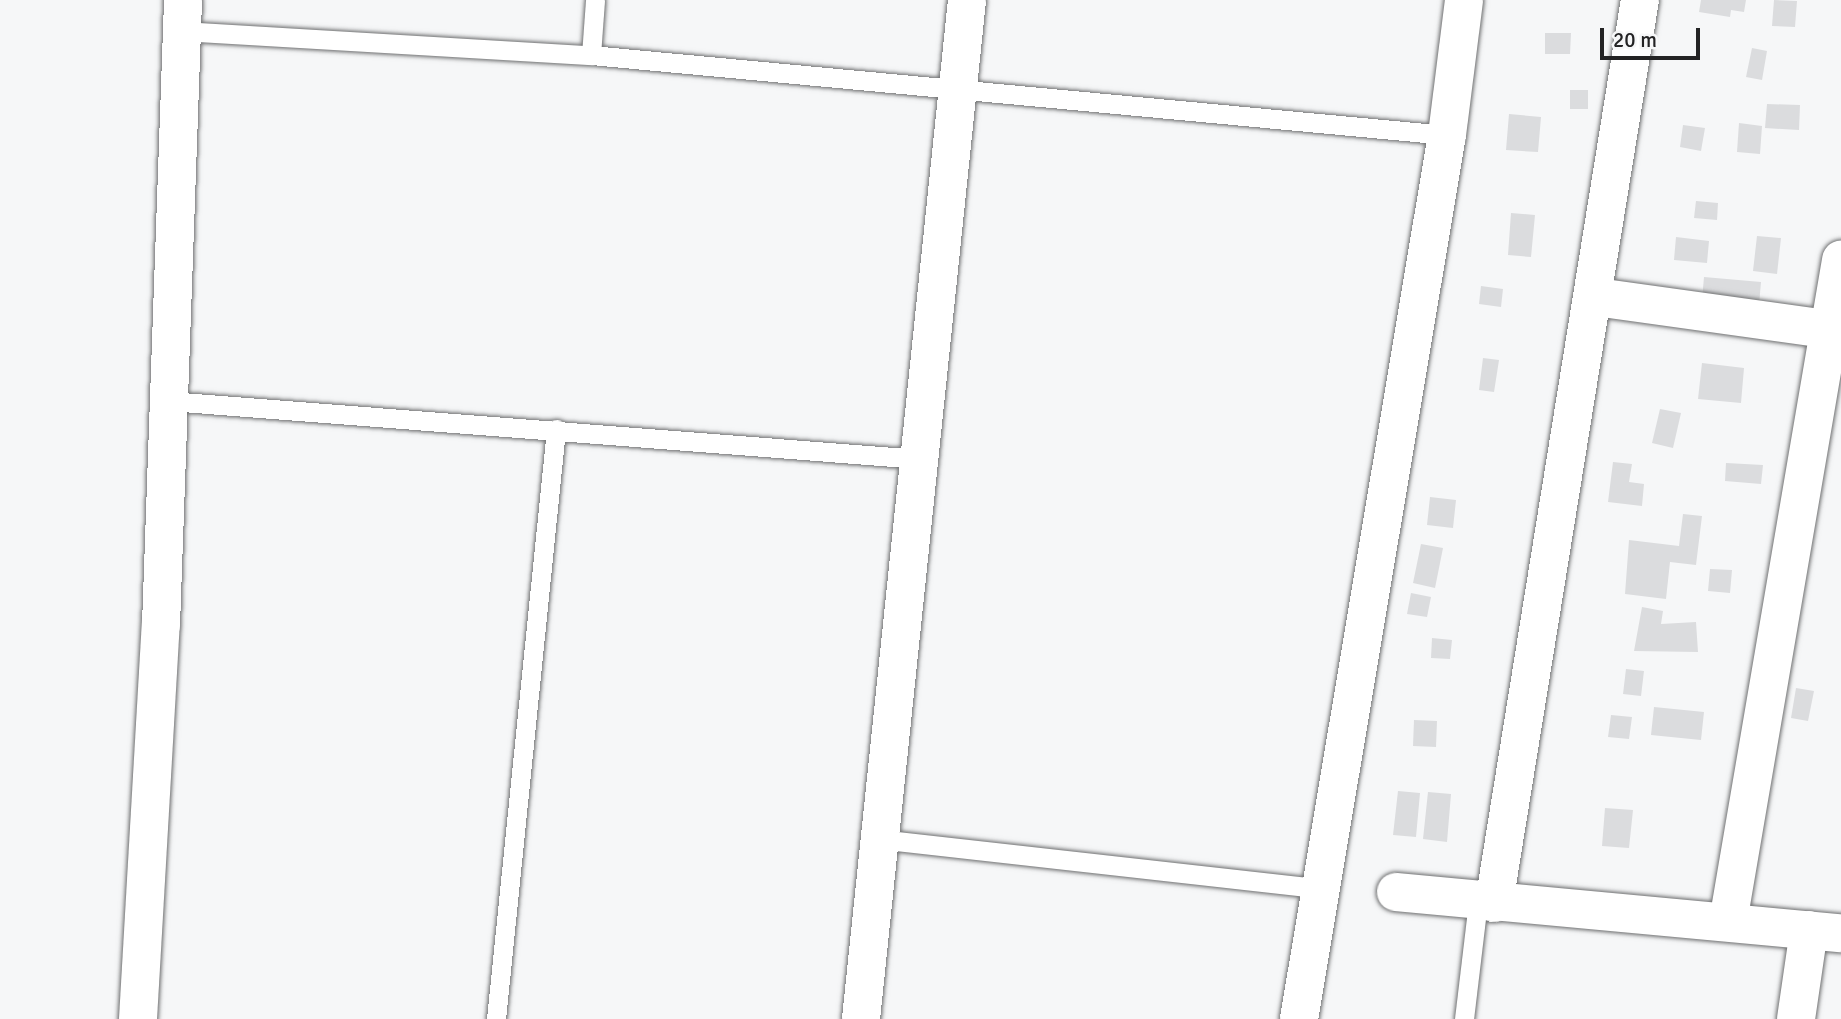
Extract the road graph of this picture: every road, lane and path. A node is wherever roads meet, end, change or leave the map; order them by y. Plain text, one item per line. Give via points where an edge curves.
1 (595, 0) edge
2 (967, 0) edge
3 (1464, 0) edge
4 (1640, 0) edge
5 (182, 15) edge
6 (591, 55) junction
7 (957, 89) junction
8 (1447, 135) junction
9 (1841, 260) edge
10 (1596, 297) junction
11 (1835, 331) edge
12 (169, 401) junction
13 (556, 429) junction
14 (920, 459) junction
15 (879, 839) junction
16 (1322, 889) junction
17 (1396, 892) dead end
18 (1486, 902) junction
19 (1728, 922) junction
20 (1825, 931) edge
21 (138, 1019) edge
22 (496, 1019) edge
23 (861, 1019) edge
24 (1299, 1019) edge
25 (1464, 1019) edge
26 (1796, 1019) edge

1 - 6 lane
2 - 7 street
3 - 8 street
4 - 10 street
5 - 6 lane
5 - 12 street
6 - 7 lane
7 - 8 lane
7 - 14 street
8 - 16 street
9 - 11 street
10 - 11 street
10 - 18 street
11 - 19 street
12 - 13 lane
12 - 21 street
13 - 14 lane
13 - 22 lane
14 - 15 street
15 - 16 lane
15 - 23 street
16 - 24 street
17 - 18 street
18 - 19 street
18 - 25 lane
19 - 20 street
20 - 26 street

